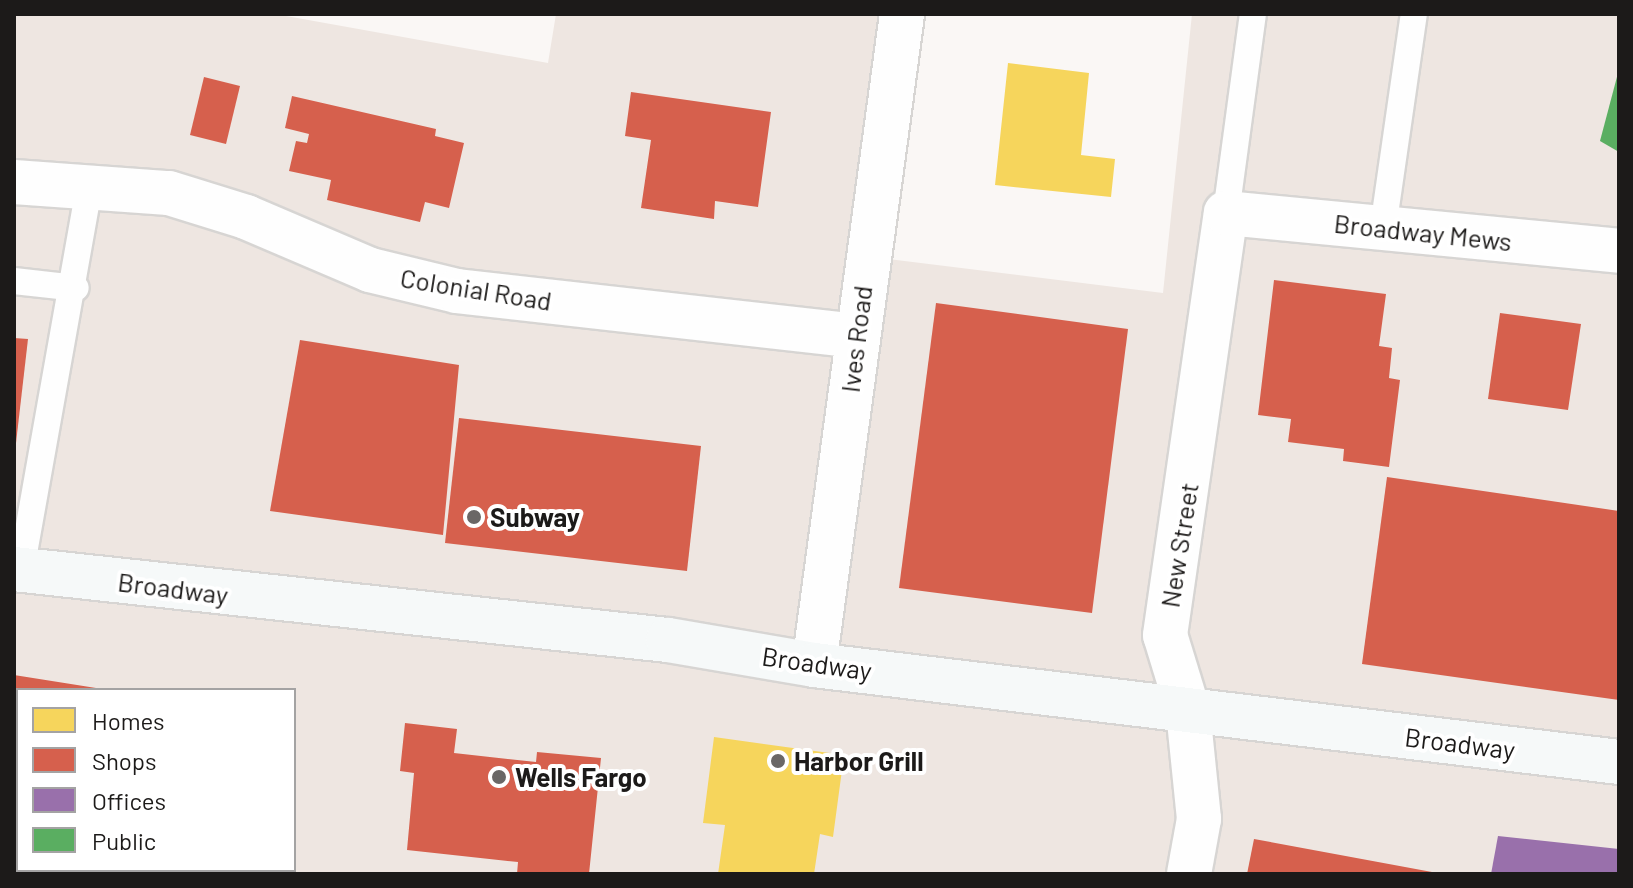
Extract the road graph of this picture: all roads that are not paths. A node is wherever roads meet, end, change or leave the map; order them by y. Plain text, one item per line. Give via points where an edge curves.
1 (902, 14) edge
2 (1253, 14) edge
3 (1414, 14) edge
4 (14, 182) edge
5 (89, 187) junction
6 (1226, 213) junction
7 (1383, 228) junction
8 (1619, 251) edge
9 (14, 281) edge
10 (76, 288) junction
11 (856, 336) junction
12 (17, 570) edge
13 (814, 665) junction
14 (1188, 710) junction
15 (1619, 762) edge
16 (1189, 874) edge

1 - 11 street, Ives Road
2 - 6 lane
3 - 7 lane
4 - 5 street, Colonial Road
5 - 10 lane
5 - 11 street, Colonial Road via 169,193 246,217 370,270 457,291
6 - 7 street, Broadway Mews
6 - 14 street, New Street via 1165,635
7 - 8 street, Broadway Mews
9 - 10 lane
10 - 12 lane
11 - 13 street, Ives Road
12 - 13 main road, Broadway via 668,640
13 - 14 main road, Broadway
14 - 15 main road, Broadway
14 - 16 street, New Street via 1199,819

